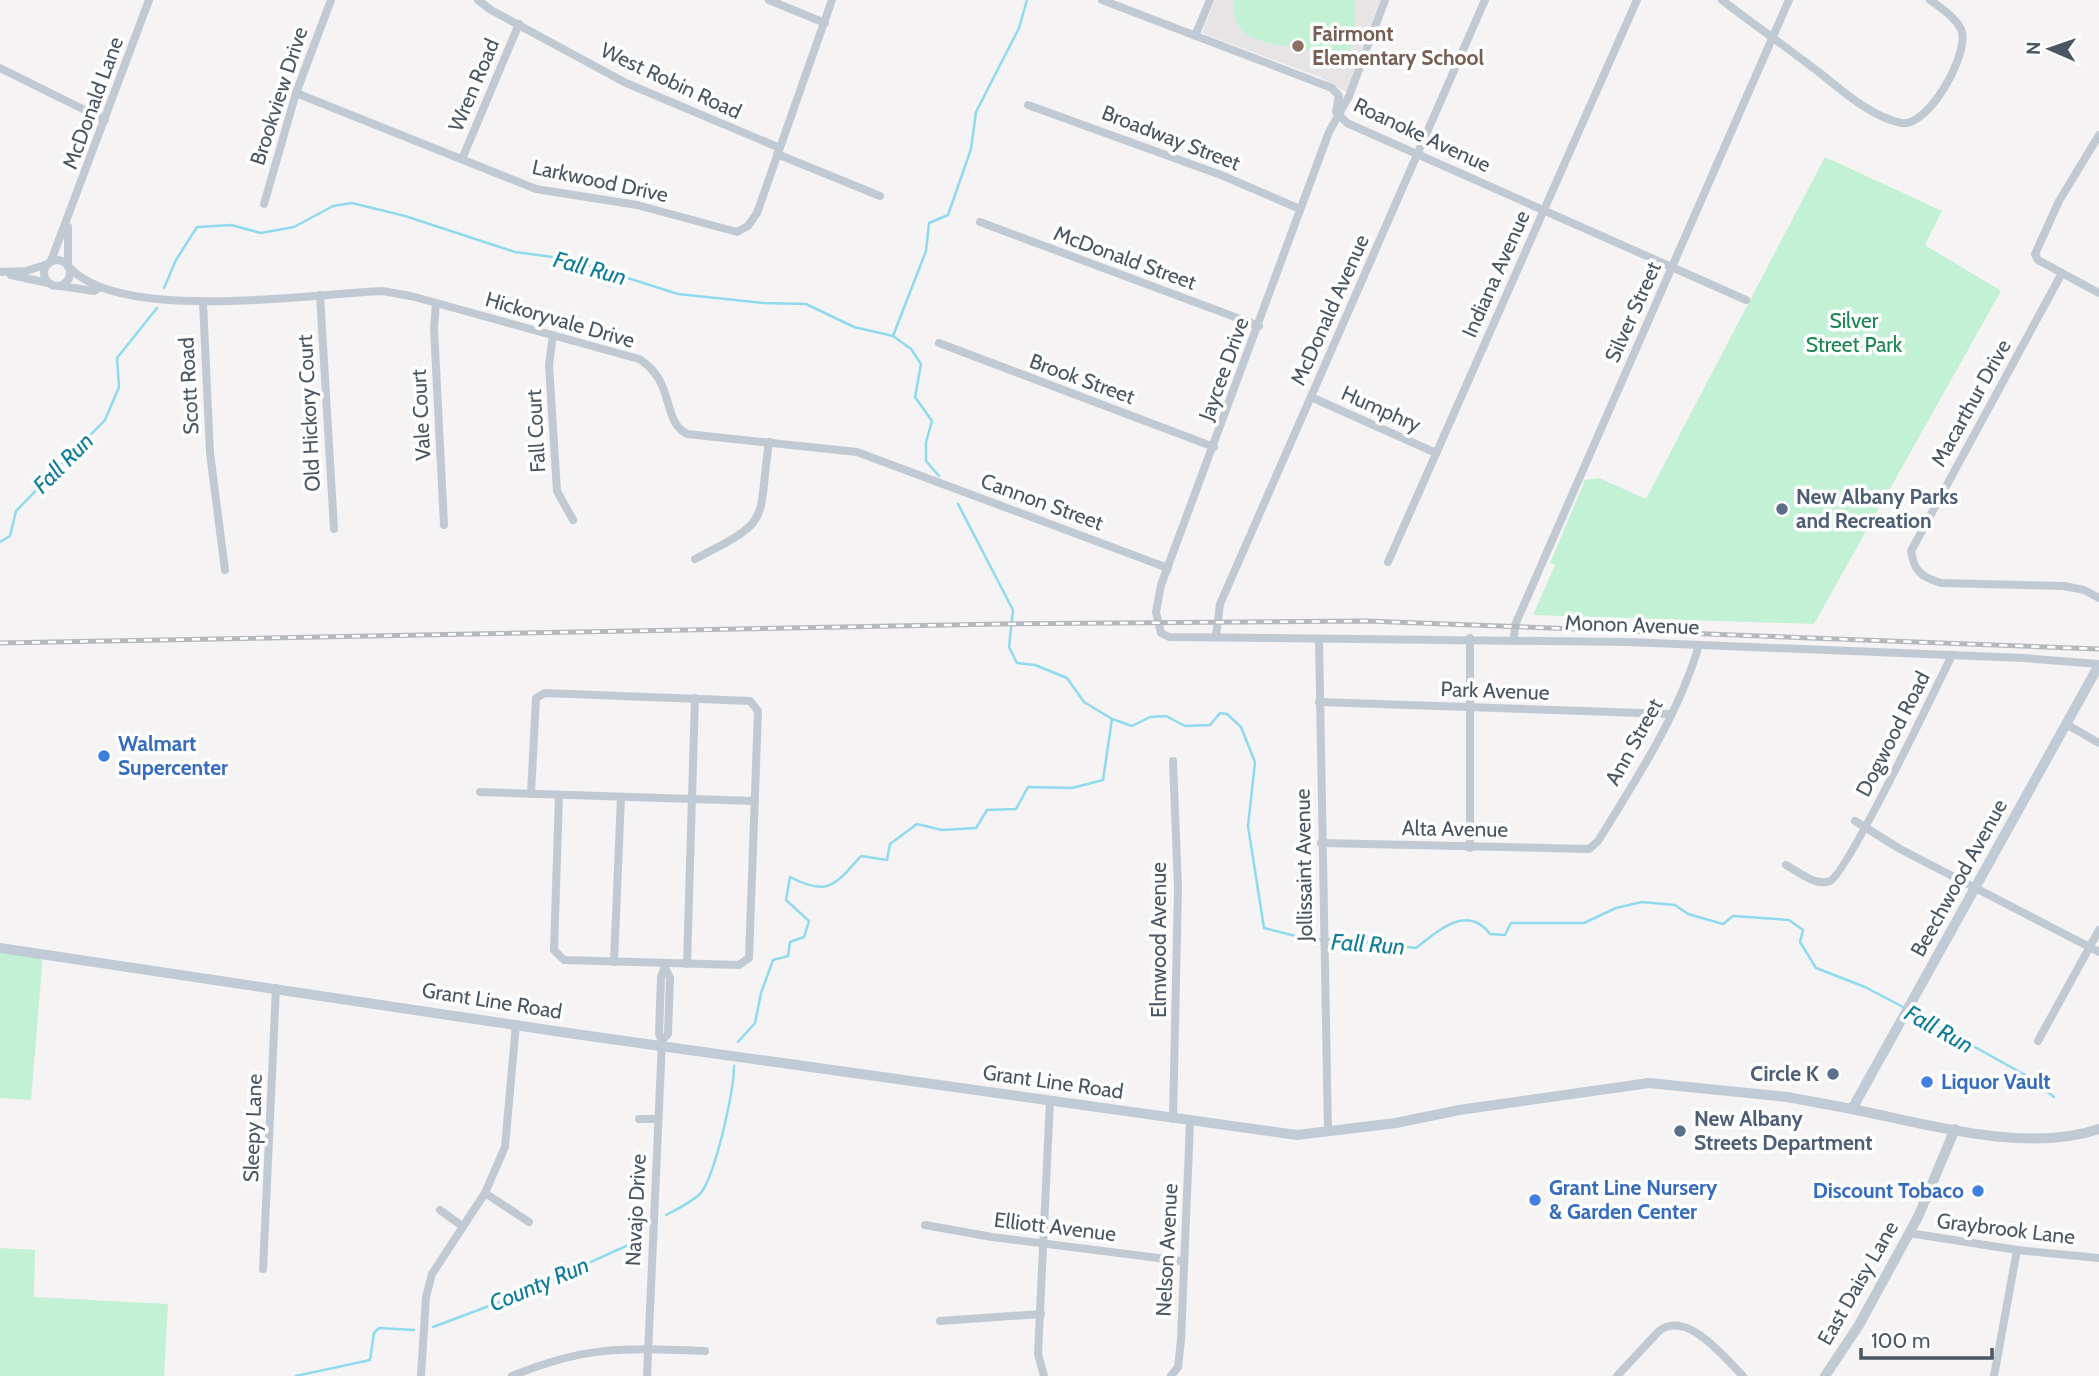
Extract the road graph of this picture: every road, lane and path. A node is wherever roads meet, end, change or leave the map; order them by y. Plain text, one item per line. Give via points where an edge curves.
1 (149, 0) edge
2 (331, 0) edge
3 (478, 0) edge
4 (769, 0) edge
5 (832, 0) edge
6 (1102, 0) edge
7 (1210, 0) edge
8 (1385, 0) edge
9 (1485, 0) edge
10 (1637, 0) edge
11 (1722, 0) edge
12 (1789, 0) edge
13 (1930, 0) edge
14 (824, 23) junction
15 (519, 24) junction
16 (1195, 36) junction
17 (1772, 39) junction
18 (0, 68) edge
19 (296, 93) junction
20 (1028, 105) dead end
21 (1338, 114) junction
22 (105, 120) junction
23 (2099, 135) edge
24 (778, 151) junction
25 (1417, 154) junction
26 (462, 159) junction
27 (880, 196) dead end
28 (264, 204) dead end
29 (1300, 209) junction
30 (1544, 210) junction
31 (69, 217) junction
32 (979, 222) dead end
33 (50, 262) junction
34 (69, 266) junction
35 (1672, 267) junction
36 (4, 273) edge
37 (2062, 273) junction
38 (48, 283) junction
39 (61, 286) junction
40 (99, 288) junction
41 (2099, 293) edge
42 (320, 295) junction
43 (1746, 300) dead end
44 (203, 303) junction
45 (436, 303) junction
46 (1259, 326) junction
47 (553, 335) junction
48 (939, 343) dead end
49 (1311, 397) junction
50 (769, 442) junction
51 (1214, 447) junction
52 (1436, 453) junction
53 (904, 470) joint
54 (573, 520) dead end
55 (444, 525) dead end
56 (334, 529) dead end
57 (695, 559) dead end
58 (1388, 562) dead end
59 (1168, 568) junction
60 (225, 570) dead end
61 (2099, 597) edge
62 (1165, 636) joint
63 (1216, 636) junction
64 (1470, 638) junction
65 (1319, 639) junction
66 (1514, 639) junction
67 (1699, 645) junction
68 (1952, 656) junction
69 (2099, 664) edge
70 (695, 698) junction
71 (1319, 702) junction
72 (1471, 709) junction
73 (1670, 714) junction
74 (2066, 724) junction
75 (2099, 743) edge
76 (1172, 761) dead end
77 (480, 792) dead end
78 (531, 794) junction
79 (559, 795) junction
80 (621, 797) junction
81 (692, 799) junction
82 (755, 801) junction
83 (1855, 821) dead end
84 (1865, 828) junction
85 (1321, 843) junction
86 (1470, 848) junction
87 (1589, 849) joint
88 (1786, 865) dead end
89 (1976, 886) junction
90 (2099, 930) edge
91 (2089, 947) junction
92 (0, 948) edge
93 (2099, 952) edge
94 (614, 962) junction
95 (687, 964) junction
96 (666, 967) junction
97 (276, 988) junction
98 (516, 1024) junction
99 (2038, 1041) dead end
100 (662, 1043) junction
101 (1050, 1100) junction
102 (1852, 1109) junction
103 (639, 1119) dead end
104 (658, 1119) junction
105 (1173, 1119) junction
106 (1190, 1122) junction
107 (1955, 1129) junction
108 (2099, 1129) edge
109 (1328, 1132) junction
110 (485, 1193) junction
111 (440, 1210) dead end
112 (529, 1223) dead end
113 (925, 1225) dead end
114 (462, 1226) junction
115 (1909, 1233) junction
116 (1044, 1242) junction
117 (2017, 1250) junction
118 (2099, 1258) edge
119 (1182, 1261) junction
120 (262, 1269) dead end
121 (1041, 1314) junction
122 (940, 1321) dead end
123 (648, 1349) junction
124 (705, 1351) dead end
125 (525, 1374) edge
126 (421, 1376) edge
127 (512, 1376) edge
128 (647, 1376) edge
129 (1044, 1376) edge
130 (1171, 1376) edge
131 (1618, 1376) edge
132 (1742, 1376) edge
133 (1825, 1376) edge
134 (1994, 1376) edge

1 - 22 street, McDonald Lane
2 - 19 street, Brookview Drive
3 - 15 street, West Robin Road
4 - 14 street
5 - 14 street
6 - 16 street, Roanoke Avenue
7 - 16 street
8 - 21 street, Jaycee Drive via 1354,85
9 - 25 street, McDonald Avenue
10 - 30 street, Indiana Avenue
11 - 17 street
12 - 17 street, Silver Street
13 - 17 street via 1961,29 1962,49 1933,105 1907,123 1881,115
14 - 24 street
15 - 24 street, West Robin Road via 626,83
15 - 26 street, Wren Road
16 - 21 street, Roanoke Avenue via 1332,88 1339,96
17 - 35 street, Silver Street
18 - 22 street
19 - 26 street, Larkwood Drive
19 - 28 street, Brookview Drive
20 - 29 street, Broadway Street via 1221,175
21 - 25 street, Roanoke Avenue via 1347,123
21 - 29 street, Jaycee Drive
22 - 31 street, McDonald Lane
23 - 37 street via 2037,243 2038,260
24 - 26 street, Larkwood Drive via 753,220 737,232 637,205 547,192
24 - 27 street, West Robin Road
25 - 30 street, Roanoke Avenue
25 - 49 street, McDonald Avenue
29 - 46 street, Jaycee Drive
30 - 35 street, Roanoke Avenue
30 - 52 street, Indiana Avenue
31 - 33 street, McDonald Lane
31 - 34 street, McDonald Lane
32 - 46 street, McDonald Street
33 - 34 street via 60,260
33 - 36 street
33 - 38 street via 44,271
34 - 39 street via 70,277
34 - 40 street
35 - 43 street, Roanoke Avenue
35 - 66 street, Silver Street via 1515,625
36 - 38 street
37 - 41 street
37 - 61 street, Macarthur Drive via 1911,551 1913,566 1923,577 1941,583 2064,586
38 - 39 street
39 - 40 street
40 - 44 street
42 - 44 street, Hickoryvale Drive
42 - 45 street, Hickoryvale Drive via 391,292
42 - 56 street, Old Hickory Court
44 - 60 street, Scott Road via 210,453
45 - 47 street, Hickoryvale Drive
45 - 55 street, Vale Court
46 - 51 street, Jaycee Drive
47 - 50 street, Hickoryvale Drive via 646,364 667,393 675,425 687,434
47 - 54 street, Fall Court via 549,365 557,491
48 - 51 street, Brook Street
49 - 52 street, Humphry
49 - 63 street, McDonald Avenue via 1220,604
50 - 53 street, Hickoryvale Drive via 842,449
50 - 57 street via 762,508 756,523
51 - 59 street, Jaycee Drive
52 - 58 street, Indiana Avenue
53 - 59 street, Cannon Street
59 - 62 street, Jaycee Drive via 1156,606 1159,631
62 - 63 street, Monon Avenue
63 - 65 street, Monon Avenue
64 - 65 street, Monon Avenue
64 - 66 street, Monon Avenue
64 - 72 street
65 - 71 street, Jollissaint Avenue
66 - 67 street, Monon Avenue
67 - 68 street, Monon Avenue
67 - 73 street, Ann Street
68 - 69 street, Monon Avenue
68 - 84 street, Dogwood Road
69 - 74 main road, Beechwood Avenue
70 - 78 street via 545,693 536,698
70 - 81 street
70 - 82 street via 750,701 758,711
71 - 72 street, Park Avenue
71 - 85 street, Jollissaint Avenue
72 - 73 street, Park Avenue
72 - 86 street
73 - 87 street, Ann Street via 1604,832
74 - 75 street
74 - 89 main road, Beechwood Avenue
76 - 105 street, Elmwood Avenue via 1178,888
77 - 78 street
78 - 79 street
79 - 80 street
79 - 94 street via 554,950 564,960
80 - 81 street
80 - 94 street
81 - 82 street
81 - 95 street
82 - 95 street via 749,957 739,965
83 - 84 street
84 - 88 street, Dogwood Road via 1829,882 1817,882
84 - 89 street
85 - 86 street, Alta Avenue
85 - 109 street, Jollissaint Avenue
86 - 87 street, Alta Avenue
89 - 91 street
89 - 102 main road, Beechwood Avenue
90 - 91 street
91 - 93 street
91 - 99 street
92 - 97 main road, Grant Line Road
94 - 96 street
95 - 96 street
96 - 100 street, Navajo Drive
97 - 98 main road, Grant Line Road
97 - 120 street, Sleepy Lane
98 - 100 main road, Grant Line Road
98 - 110 street via 508,1134
100 - 101 main road, Grant Line Road
100 - 104 street, Navajo Drive
101 - 105 main road, Grant Line Road
101 - 116 street
102 - 107 street, Grant Line Road
102 - 109 main road, Grant Line Road via 1787,1097 1649,1083
103 - 104 street
104 - 123 street, Navajo Drive
105 - 106 main road, Grant Line Road
106 - 109 main road, Grant Line Road via 1297,1135
106 - 119 street, Nelson Avenue
107 - 108 street, Grant Line Road via 2049,1139
107 - 115 street, East Daisy Lane
110 - 112 street
110 - 114 street
111 - 114 street
113 - 116 street, Elliott Avenue
114 - 126 street via 429,1285
115 - 117 street, Graybrook Lane
115 - 133 street, East Daisy Lane
116 - 119 street, Elliott Avenue
116 - 121 street
117 - 118 street, Graybrook Lane
117 - 134 street
119 - 130 street, Nelson Avenue via 1180,1357
121 - 122 street
121 - 129 street via 1038,1354
123 - 124 street
123 - 125 street via 588,1351
123 - 128 street, Navajo Drive
125 - 127 street
131 - 132 street via 1658,1332 1676,1325 1689,1328

